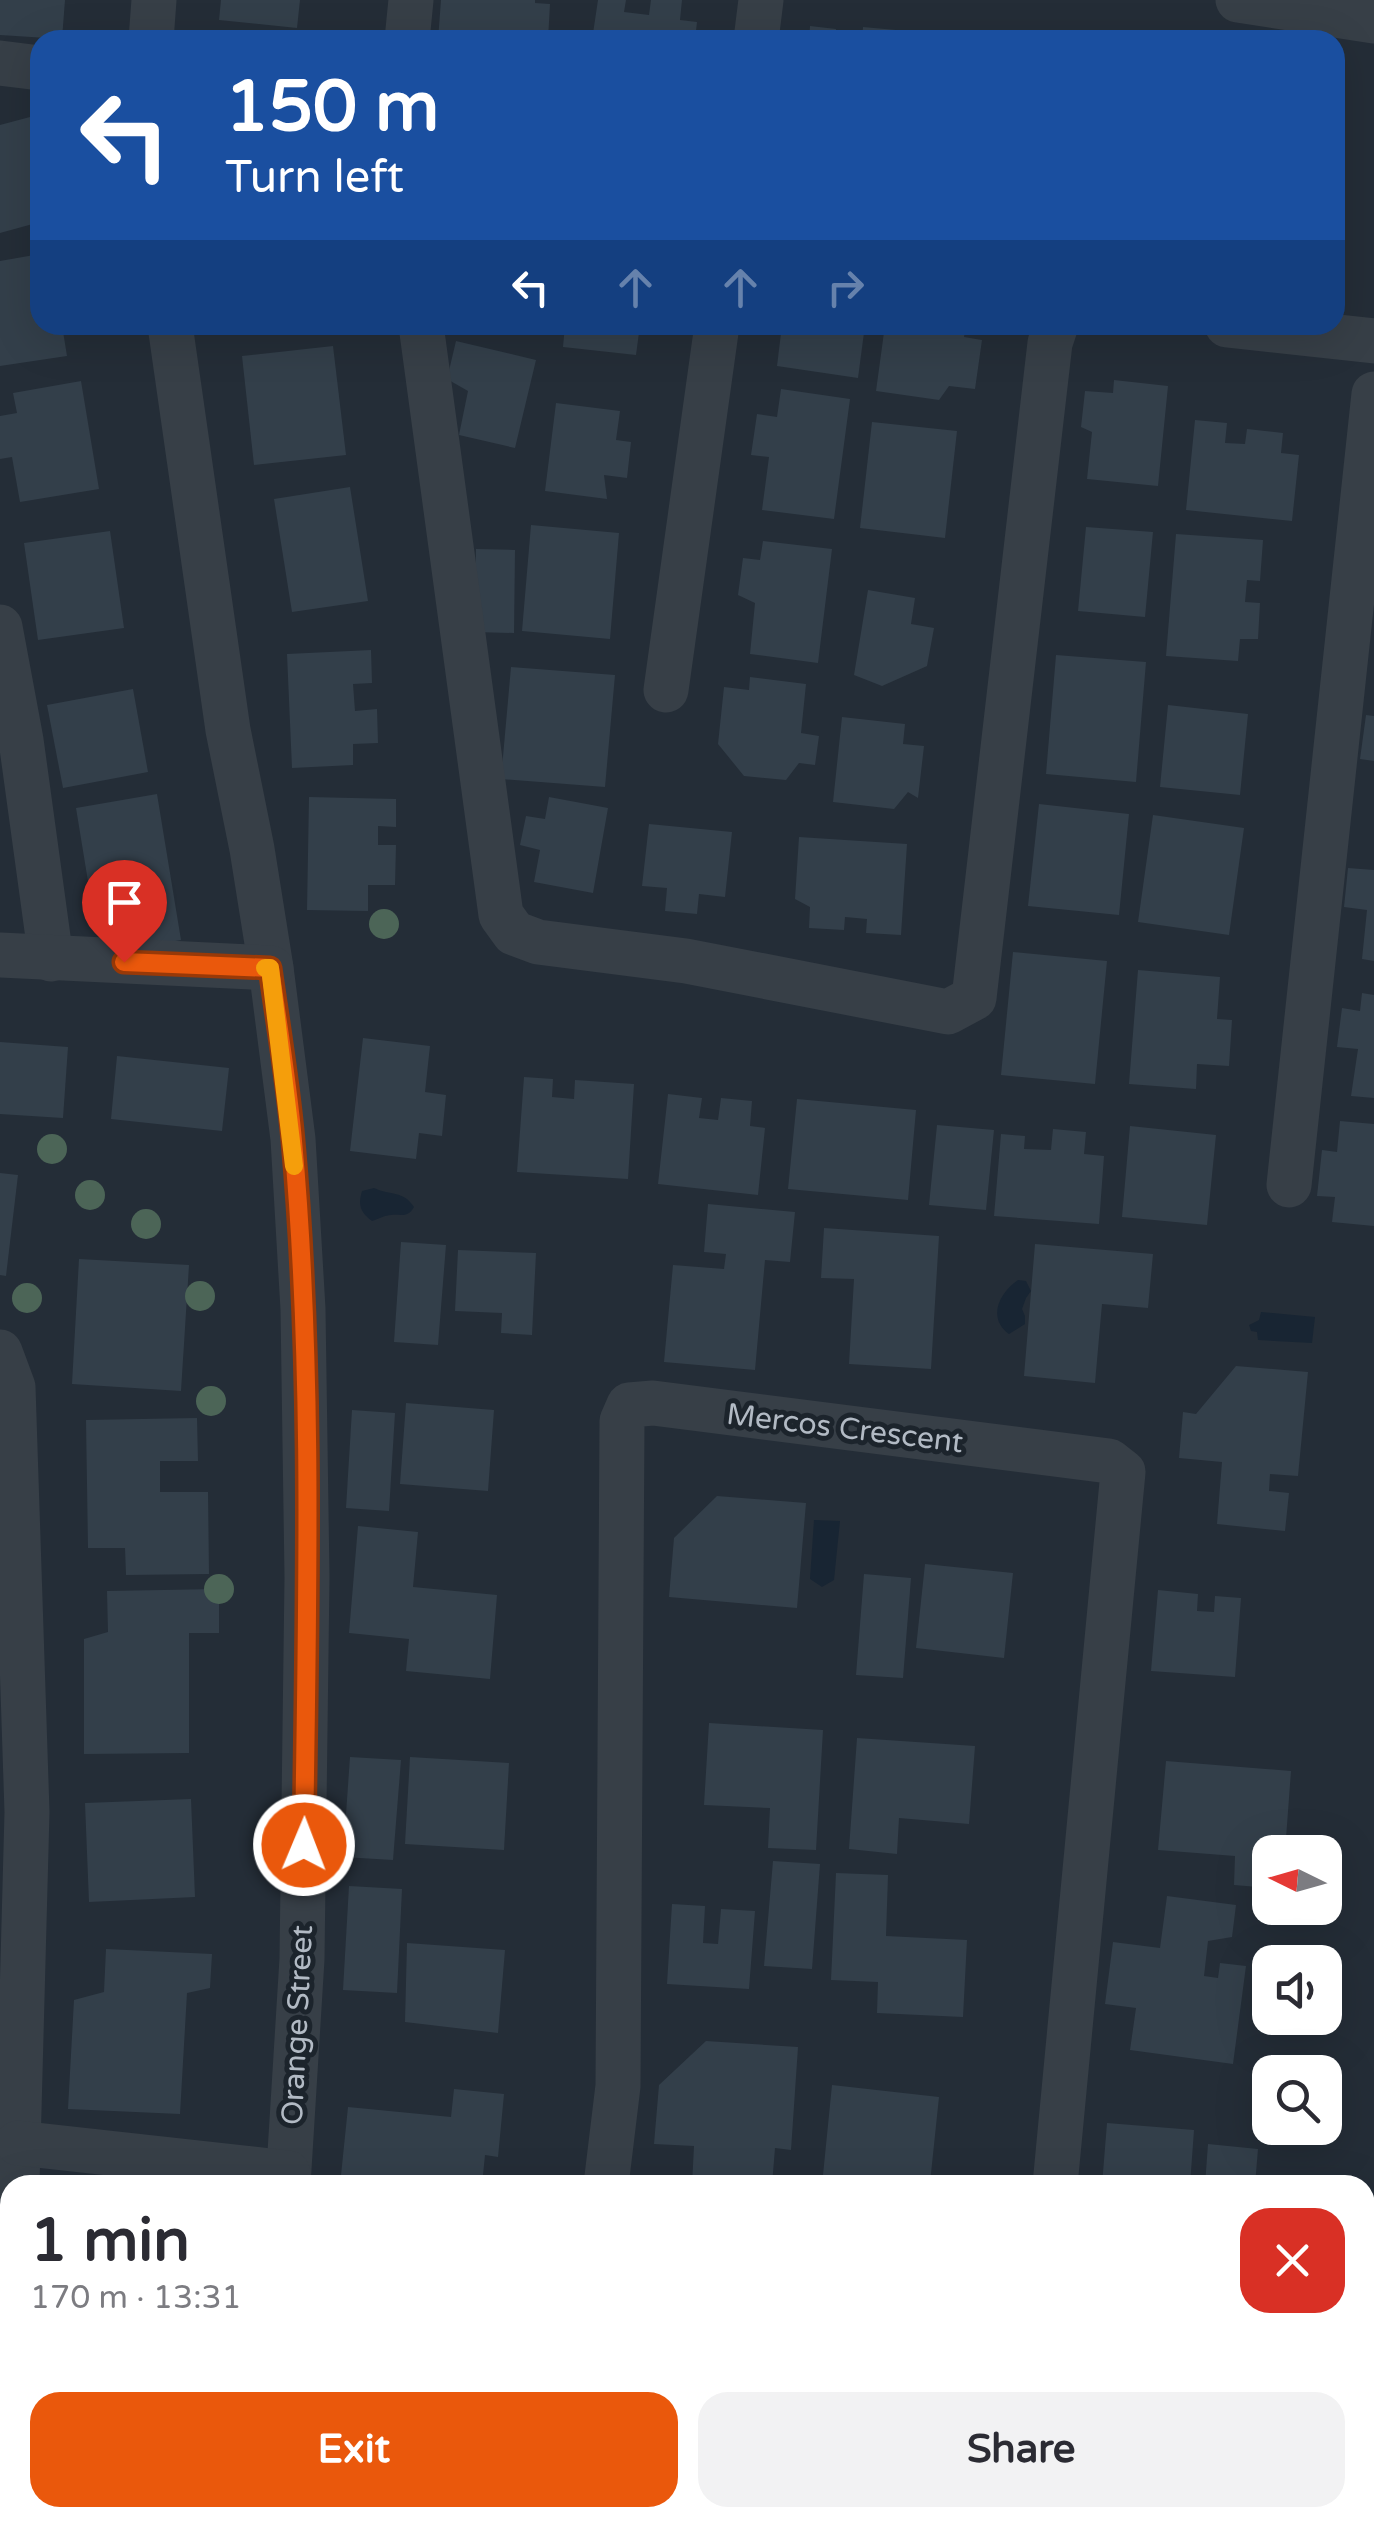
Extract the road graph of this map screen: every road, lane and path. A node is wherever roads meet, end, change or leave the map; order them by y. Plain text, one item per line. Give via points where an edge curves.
1 (154, 0) edge
2 (411, 0) edge
3 (762, 0) edge
4 (1238, 0) edge
5 (1374, 21) edge
6 (152, 30) edge
7 (408, 30) edge
8 (758, 30) edge
9 (0, 64) edge
10 (30, 67) edge
11 (171, 335) edge
12 (422, 335) edge
13 (715, 335) edge
14 (1053, 335) edge
15 (1319, 335) edge
16 (1374, 341) edge
17 (1374, 394) edge
18 (0, 627) edge
19 (666, 690) dead end
20 (0, 955) edge
21 (51, 959) junction
22 (270, 968) junction
23 (1289, 1185) dead end
24 (0, 1352) edge
25 (14, 1810) edge
26 (18, 2164) edge
27 (216, 2175) edge
28 (288, 2175) edge
29 (607, 2175) edge
30 (1056, 2175) edge

1 - 6 street
2 - 7 street
3 - 8 street
4 - 5 street
9 - 10 street
11 - 22 street, Orange Street
12 - 14 street via 500,915 514,934 948,1012 974,998
13 - 19 street
15 - 16 street
17 - 23 street
18 - 21 street
20 - 21 street
21 - 22 street
22 - 28 street, Orange Street via 293,1139 305,1405 302,1960
24 - 25 street via 13,1387
25 - 26 street
26 - 27 street
29 - 30 street, Mercos Crescent via 618,2086 622,1422 629,1405 653,1403 1109,1461 1123,1472

